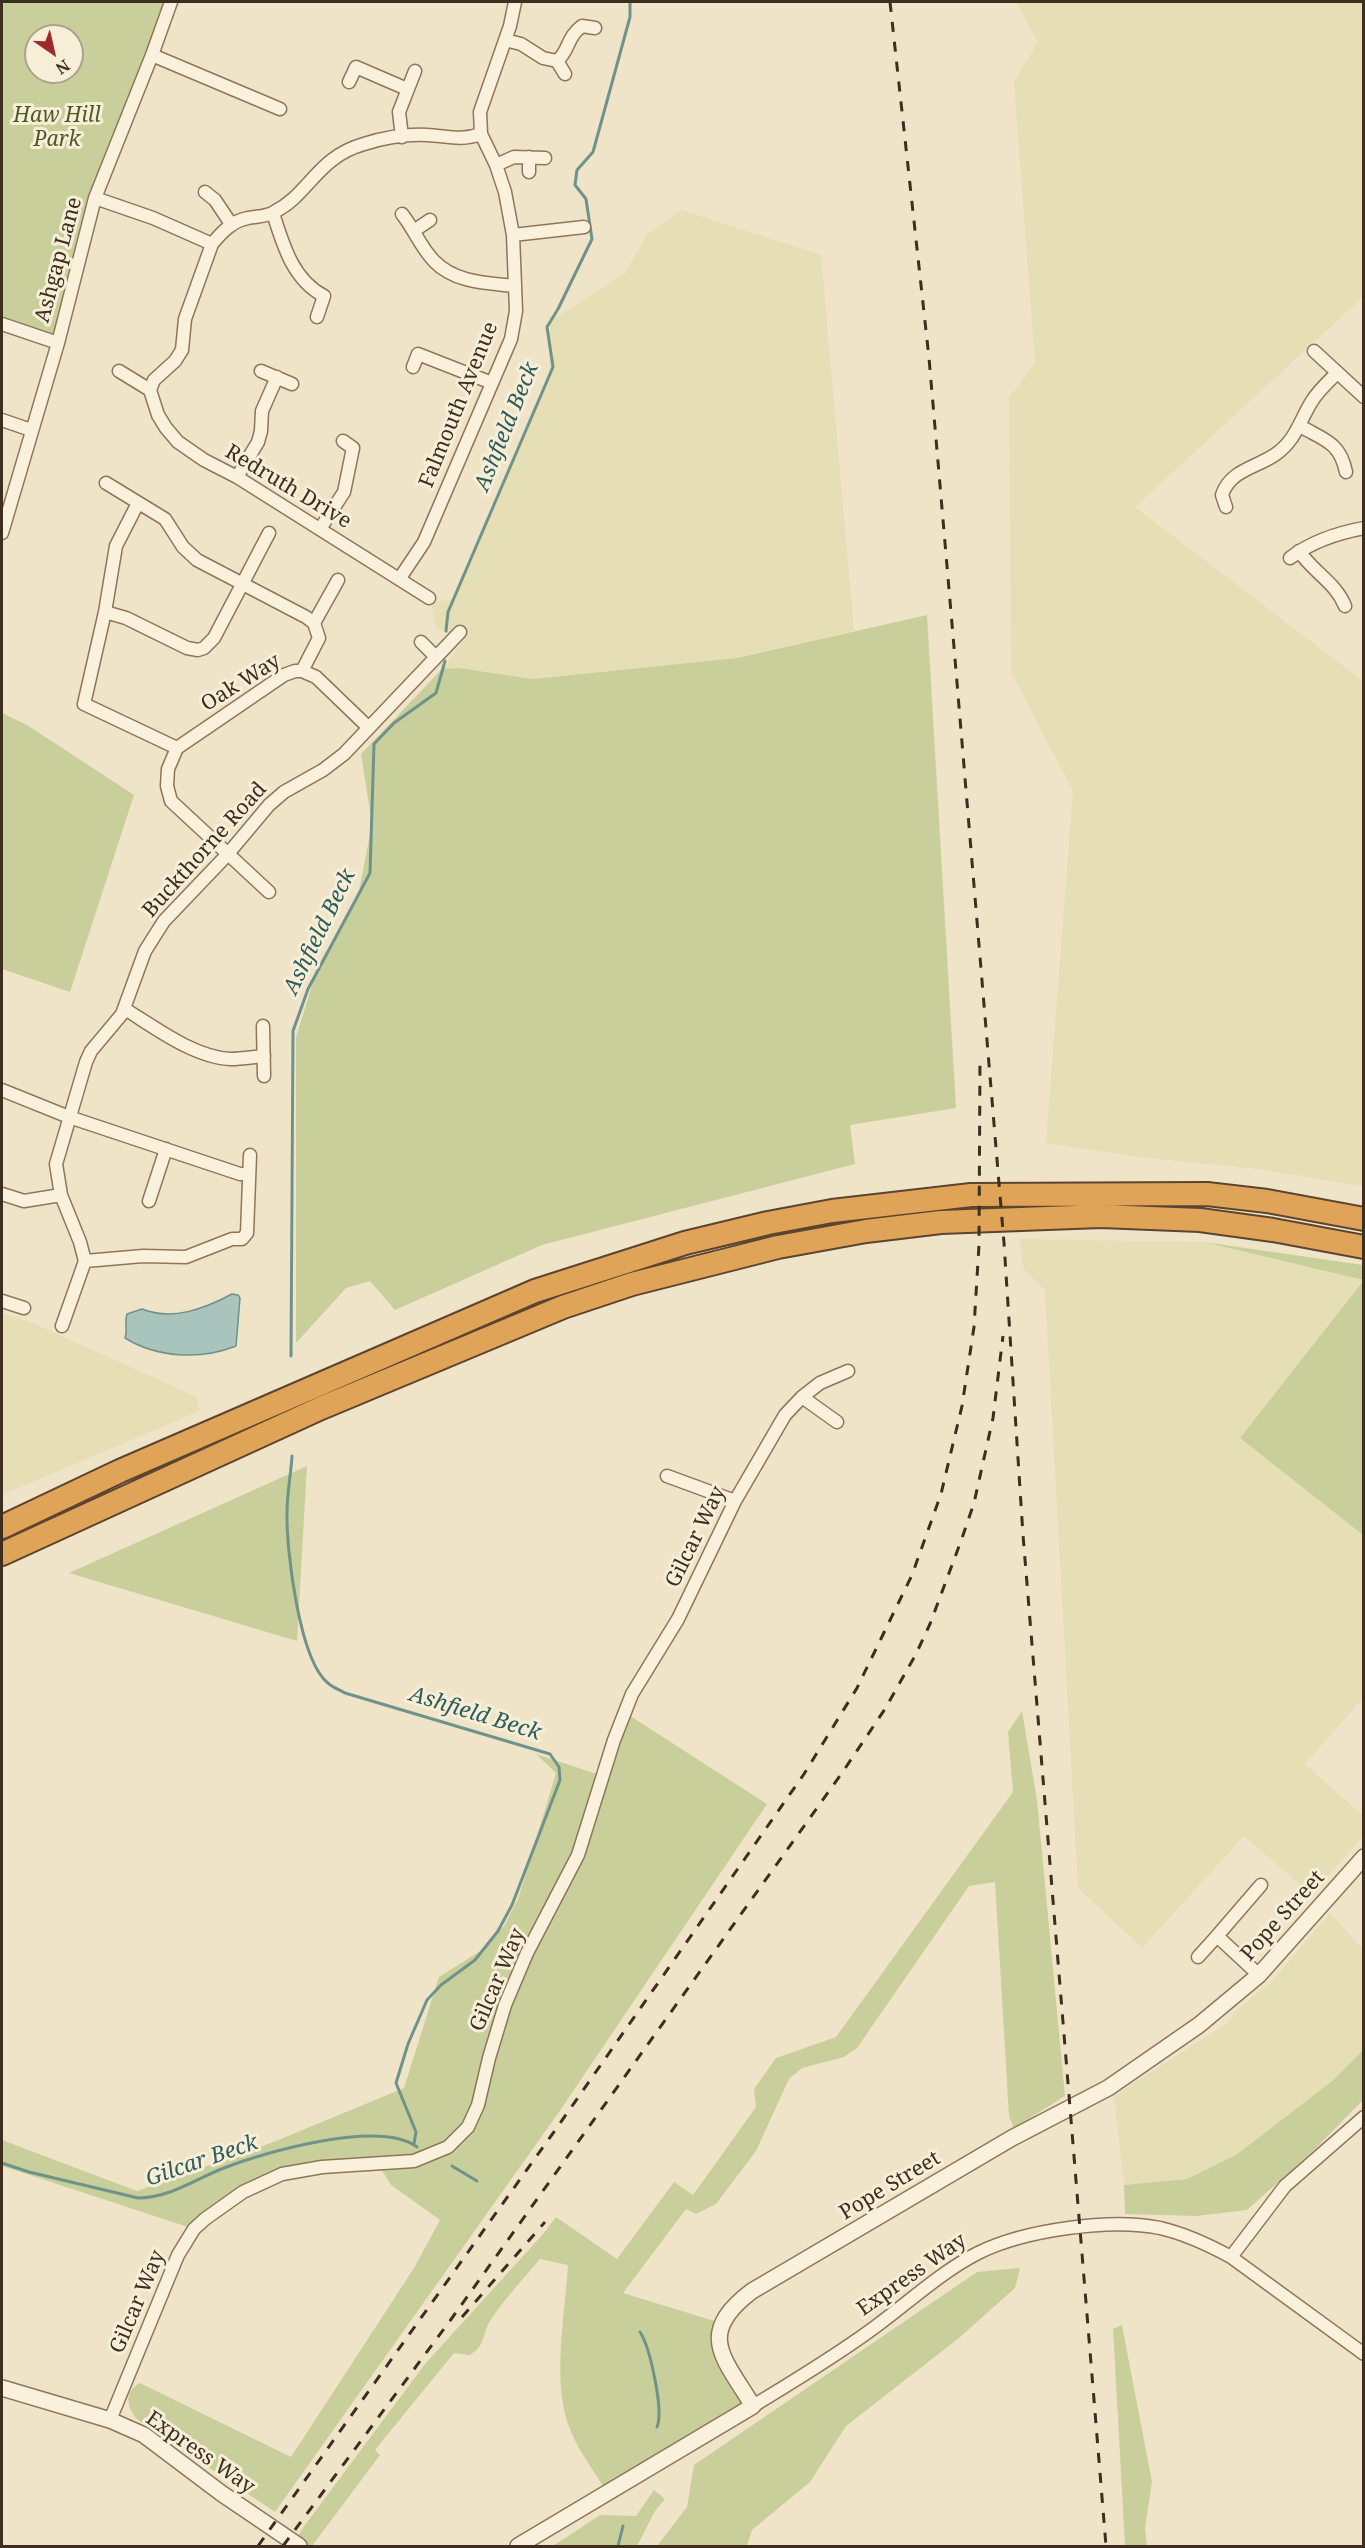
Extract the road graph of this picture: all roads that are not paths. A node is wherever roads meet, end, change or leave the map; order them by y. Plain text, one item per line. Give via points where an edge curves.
1 (171, 2) edge
2 (514, 2) edge
3 (595, 28) dead end
4 (505, 40) junction
5 (152, 55) junction
6 (557, 61) junction
7 (415, 71) dead end
8 (565, 74) dead end
9 (349, 82) dead end
10 (407, 89) junction
11 (280, 109) dead end
12 (480, 134) junction
13 (402, 137) junction
14 (529, 157) junction
15 (545, 158) dead end
16 (496, 165) junction
17 (529, 172) dead end
18 (205, 192) dead end
19 (95, 198) junction
20 (273, 213) junction
21 (402, 214) dead end
22 (430, 220) dead end
23 (231, 224) junction
24 (584, 227) dead end
25 (415, 230) junction
26 (513, 235) junction
27 (212, 244) junction
28 (515, 286) junction
29 (317, 317) dead end
30 (2, 324) edge
31 (58, 343) junction
32 (1314, 351) dead end
33 (414, 367) dead end
34 (119, 371) dead end
35 (261, 371) dead end
36 (1337, 373) junction
37 (276, 377) junction
38 (492, 383) junction
39 (292, 384) dead end
40 (150, 390) junction
41 (1364, 397) edge
42 (2, 420) edge
43 (1300, 426) junction
44 (31, 430) junction
45 (343, 441) dead end
46 (1346, 472) dead end
47 (237, 477) junction
48 (106, 483) dead end
49 (1220, 498) dead end
50 (138, 503) junction
51 (1364, 528) edge
52 (320, 529) junction
53 (269, 532) dead end
54 (2, 533) edge
55 (400, 578) junction
56 (338, 580) dead end
57 (242, 584) junction
58 (429, 598) dead end
59 (1345, 606) dead end
60 (105, 612) junction
61 (314, 623) junction
62 (460, 632) dead end
63 (421, 642) dead end
64 (436, 657) junction
65 (302, 671) junction
66 (368, 727) junction
67 (177, 748) junction
68 (227, 855) junction
69 (270, 892) dead end
70 (125, 1009) junction
71 (263, 1026) dead end
72 (264, 1056) junction
73 (264, 1076) dead end
74 (2, 1090) edge
75 (69, 1117) junction
76 (166, 1149) junction
77 (250, 1155) dead end
78 (249, 1174) junction
79 (2, 1194) edge
80 (61, 1195) junction
81 (149, 1202) dead end
82 (1364, 1219) edge
83 (1364, 1247) edge
84 (85, 1261) junction
85 (2, 1301) edge
86 (24, 1308) dead end
87 (62, 1326) dead end
88 (848, 1371) dead end
89 (801, 1397) junction
90 (837, 1422) dead end
91 (120, 1471) junction
92 (667, 1476) dead end
93 (735, 1501) junction
94 (2, 1519) edge
95 (2, 1527) edge
96 (2, 1554) edge
97 (1364, 1857) edge
98 (1261, 1885) dead end
99 (1217, 1936) junction
100 (1198, 1956) dead end
101 (1259, 1975) junction
102 (1364, 2117) edge
103 (1231, 2257) junction
104 (1364, 2354) edge
105 (2, 2388) edge
106 (753, 2406) junction
107 (110, 2420) junction
108 (299, 2547) edge
109 (518, 2547) edge

1 - 5 street, Ashgap Lane
2 - 4 street
3 - 6 street via 580,21
4 - 6 street
4 - 12 street via 485,93
5 - 11 street
5 - 19 street, Ashgap Lane
6 - 8 street
7 - 10 street
9 - 10 street via 356,67
10 - 13 street via 399,112
12 - 13 street via 468,138
12 - 16 street, Falmouth Avenue
13 - 20 street via 364,144 336,156
14 - 15 street
14 - 16 street via 514,157
14 - 17 street
16 - 26 street, Falmouth Avenue
18 - 23 street
19 - 27 street
19 - 31 street, Ashgap Lane
20 - 23 street
20 - 29 street via 285,250 300,278 324,296
21 - 25 street
22 - 25 street
23 - 27 street
24 - 26 street
25 - 28 street via 434,261 449,273
26 - 28 street, Falmouth Avenue
27 - 40 street via 185,319 182,350 154,380
28 - 38 street, Falmouth Avenue via 511,339
30 - 31 street
31 - 44 street, Ashgap Lane
32 - 36 street
33 - 38 street via 418,354
34 - 40 street
35 - 37 street
36 - 41 street
36 - 43 street via 1310,403
37 - 39 street
37 - 47 street via 262,411 258,442
38 - 55 street, Falmouth Avenue via 424,542
40 - 47 street, Redruth Drive via 158,415 178,442
42 - 44 street
43 - 46 street via 1337,448
43 - 49 street via 1276,454 1231,479
44 - 54 street, Ashgap Lane
45 - 52 street via 353,448 344,492
47 - 52 street, Redruth Drive
48 - 50 street
50 - 57 street via 165,519 183,547 197,560
50 - 60 street via 116,546
51 - 59 street via 1330,536 1294,554 1332,584
52 - 55 street, Redruth Drive
53 - 57 street
55 - 58 street, Redruth Drive
56 - 61 street
57 - 60 street via 214,638 198,650
57 - 61 street
60 - 67 street via 84,704
61 - 65 street, Oak Way via 319,638
62 - 64 street, Buckthorne Road
63 - 64 street
64 - 66 street, Buckthorne Road
65 - 66 street via 315,677
65 - 67 street, Oak Way via 284,675
66 - 68 street, Buckthorne Road via 344,754 269,805
67 - 68 street via 168,769 171,801
68 - 69 street
68 - 70 street, Buckthorne Road via 154,934
70 - 72 street via 178,1042 211,1054 229,1059
70 - 75 street, Buckthorne Road via 91,1051
71 - 72 street
72 - 73 street
74 - 75 street
75 - 76 street
75 - 80 street, Buckthorne Road via 56,1164
76 - 78 street
76 - 81 street
77 - 78 street
78 - 84 street via 247,1233 242,1239 232,1239 186,1257
79 - 80 street via 24,1201
80 - 84 street, Buckthorne Road
82 - 91 highway via 1207,1194 983,1195 900,1202 768,1223 685,1243 535,1291
83 - 96 highway via 1200,1220 1101,1216 941,1222 866,1231 747,1254 632,1284 497,1333
84 - 87 street
85 - 86 street
88 - 89 street, Gilcar Way via 820,1383
89 - 90 street
89 - 93 street, Gilcar Way via 785,1415
91 - 94 highway
91 - 95 highway
92 - 93 street
93 - 107 street, Gilcar Way via 678,1619 632,1694 578,1855 505,2005 478,2105 468,2127 448,2147 414,2161 322,2167 282,2174 243,2192 205,2219 178,2255
97 - 101 street, Pope Street
98 - 99 street
99 - 100 street
99 - 101 street
101 - 106 street, Pope Street via 1199,2025 1108,2088 1002,2144 738,2302 721,2323 719,2349
102 - 103 street via 1285,2186
103 - 104 street, Express Way
103 - 106 street, Express Way via 1186,2235 1132,2224 1062,2229 1007,2241 957,2265 859,2338
105 - 107 street, Express Way
106 - 109 street
107 - 108 street, Express Way via 144,2435

